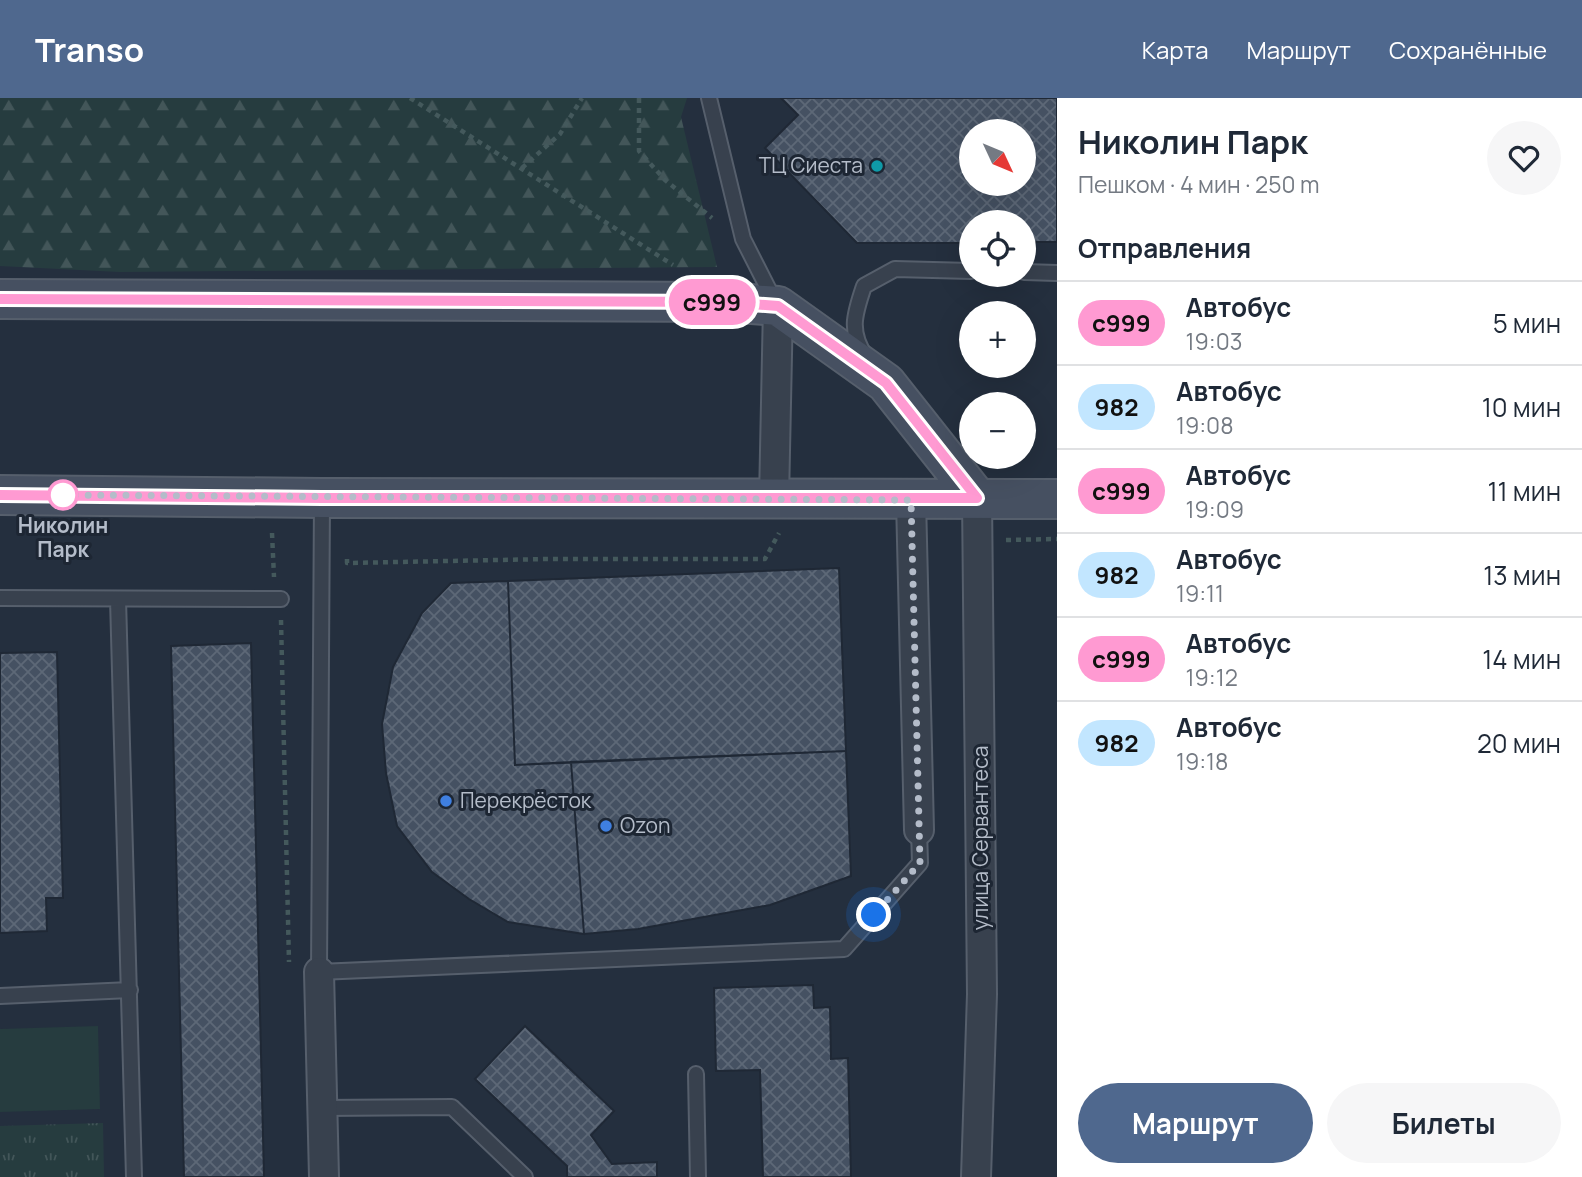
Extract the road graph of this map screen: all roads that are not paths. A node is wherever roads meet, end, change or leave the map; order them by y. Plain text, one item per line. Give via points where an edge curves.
1 (709, 98) edge
2 (959, 271) edge
3 (1036, 272) edge
4 (1057, 273) edge
5 (0, 299) edge
6 (778, 306) junction
7 (886, 383) junction
8 (0, 495) edge
9 (977, 498) junction
10 (1057, 499) edge
11 (911, 500) junction
12 (322, 509) junction
13 (777, 515) junction
14 (0, 598) edge
15 (118, 599) junction
16 (278, 599) road end
17 (919, 830) joint
18 (319, 972) junction
19 (130, 990) junction
20 (0, 996) edge
21 (696, 1074) dead end
22 (322, 1108) junction
23 (134, 1177) edge
24 (324, 1177) edge
25 (525, 1177) edge
26 (698, 1177) edge
27 (976, 1177) edge

1 - 6 lane via 743,239
2 - 7 lane via 895,269 864,286 853,318 860,348
3 - 4 lane
5 - 6 street via 725,302
6 - 7 street
6 - 13 street
7 - 9 street
8 - 12 street
9 - 10 street
9 - 11 street
9 - 27 street, улица Сервантеса via 982,994
11 - 13 street
11 - 17 street
12 - 13 street
12 - 18 lane
14 - 15 lane
15 - 16 lane
15 - 19 lane
17 - 18 lane via 920,863 844,949
18 - 22 street
19 - 20 lane
19 - 23 lane
21 - 26 lane
22 - 24 street
22 - 25 lane via 452,1107

